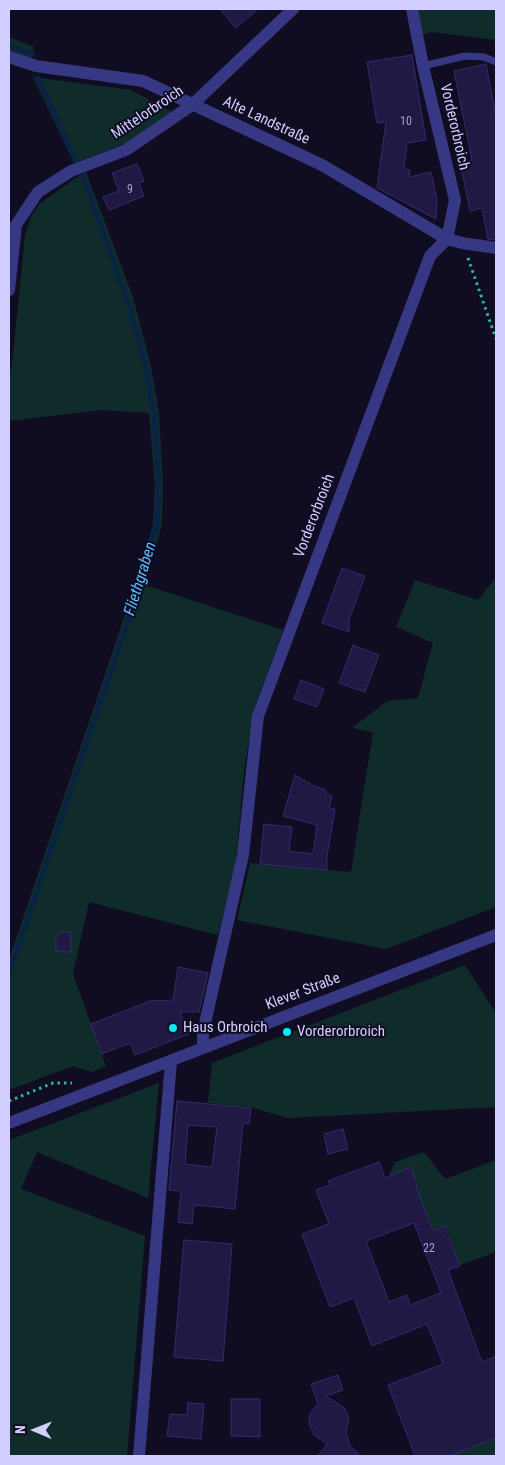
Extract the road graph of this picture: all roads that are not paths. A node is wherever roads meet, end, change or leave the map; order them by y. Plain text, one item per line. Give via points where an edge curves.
1 (293, 9) edge
2 (412, 9) edge
3 (9, 57) edge
4 (496, 62) edge
5 (423, 66) junction
6 (192, 105) junction
7 (447, 239) junction
8 (496, 248) edge
9 (9, 290) edge
10 (496, 936) edge
11 (203, 1048) junction
12 (170, 1061) junction
13 (9, 1123) edge
14 (139, 1456) edge

1 - 6 street, Mittelorbroich
2 - 5 street, Vorderorbroich
3 - 6 street, Alte Landstraße via 36,66 143,81
4 - 5 lane via 484,57 465,56
5 - 7 street, Vorderorbroich via 455,200
6 - 7 street, Alte Landstraße via 322,166
6 - 9 street, Mittelorbroich via 126,150 71,171 38,192 16,225
7 - 8 street, Alte Landstraße
7 - 11 street, Vorderorbroich via 430,256 258,716 243,855 203,1032
10 - 11 street, Klever Straße
11 - 12 street, Klever Straße
12 - 13 street, Klever Straße
12 - 14 street

